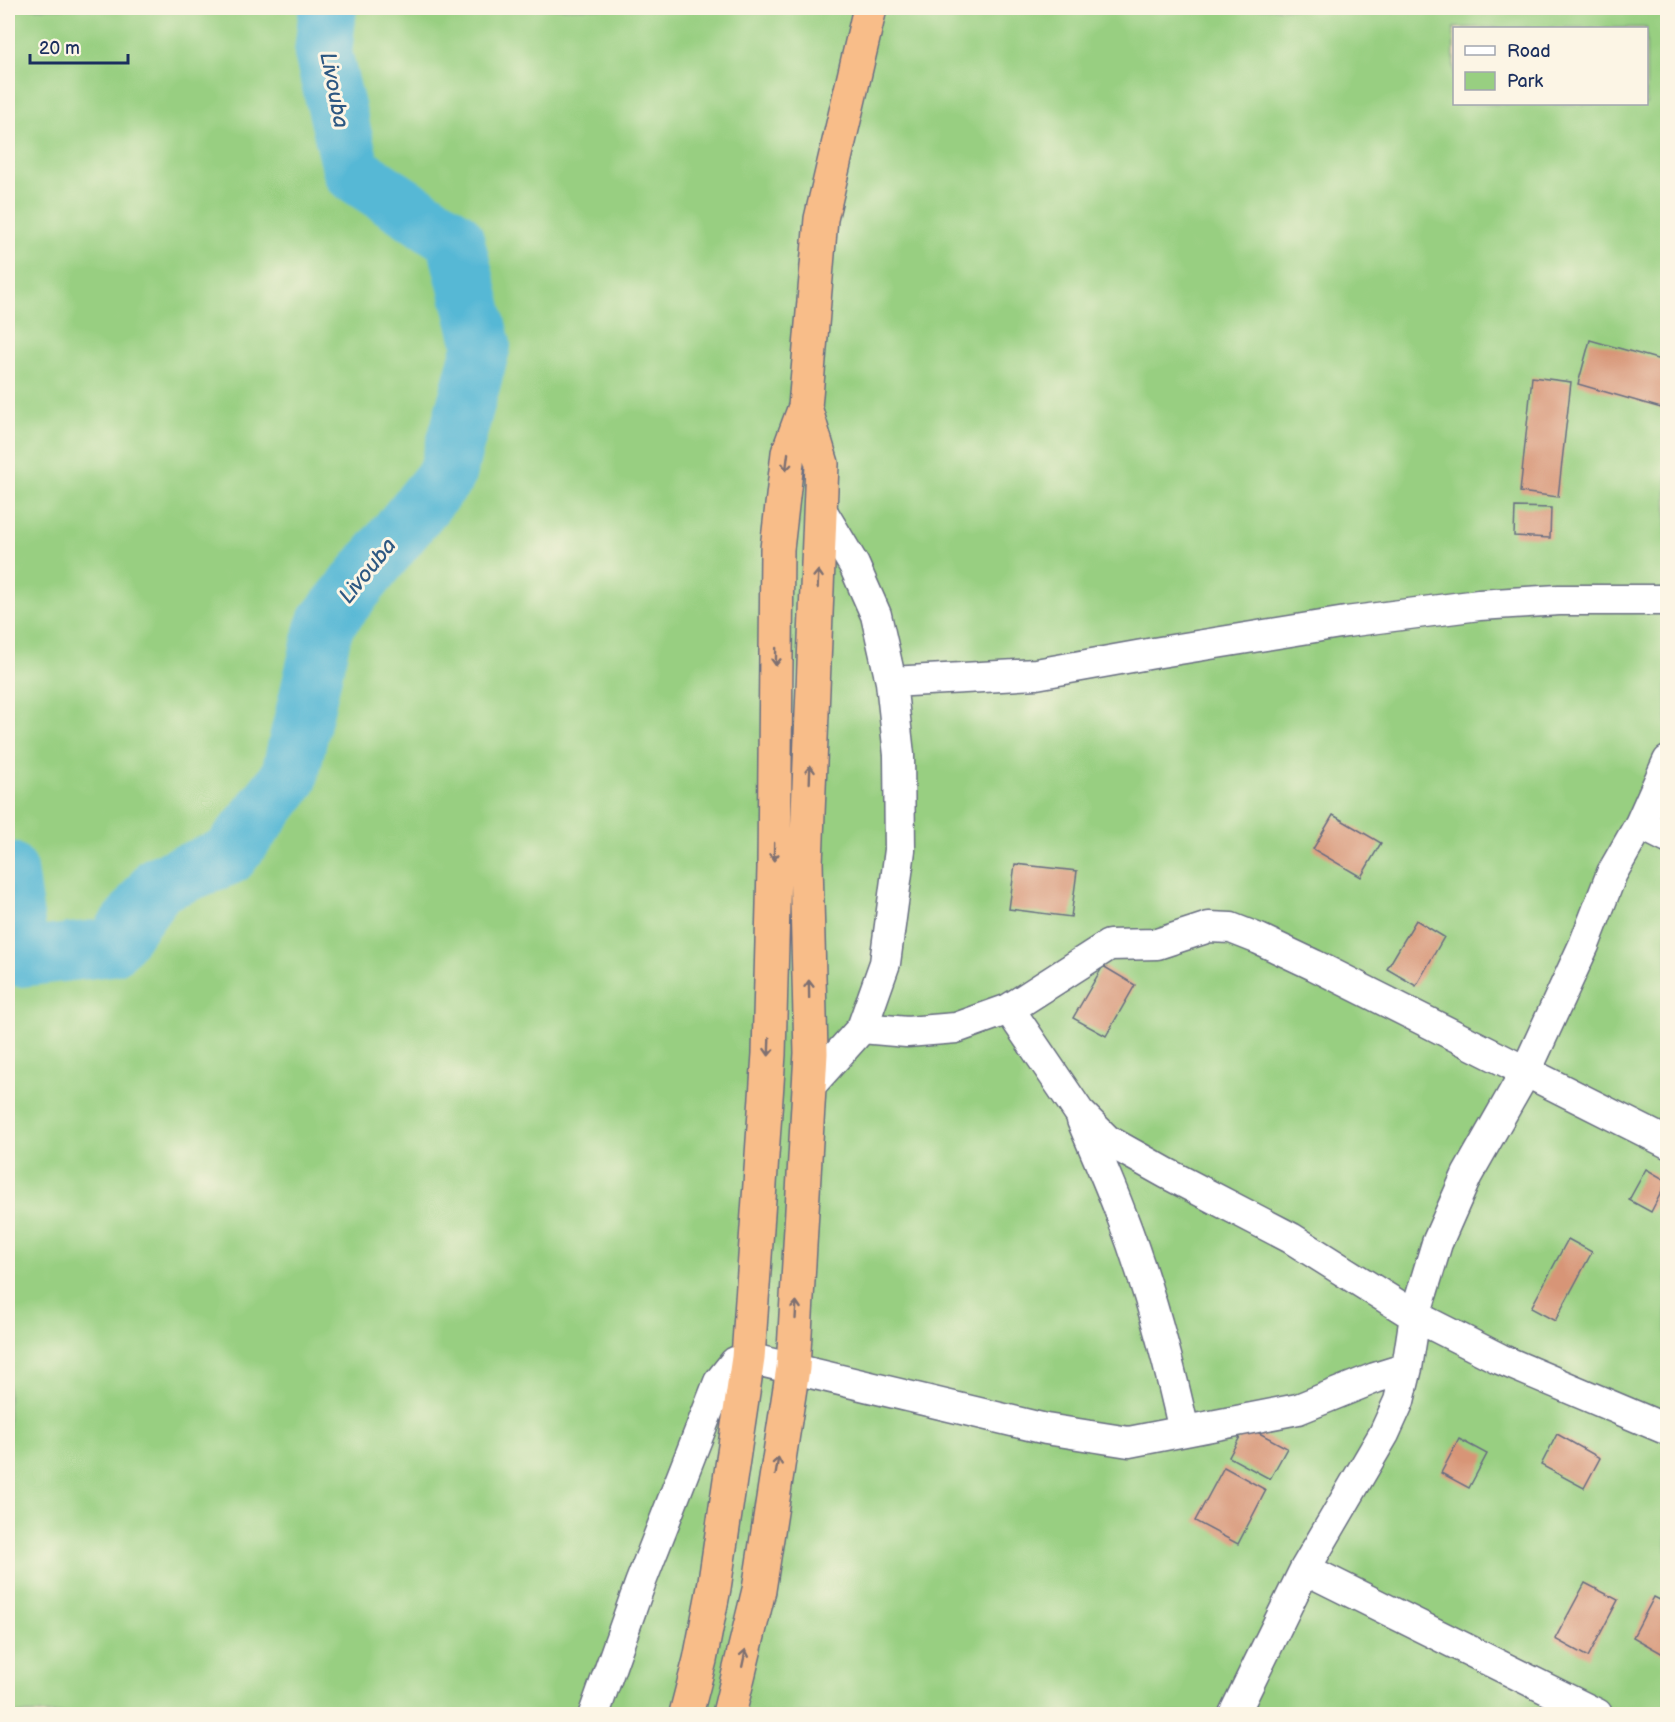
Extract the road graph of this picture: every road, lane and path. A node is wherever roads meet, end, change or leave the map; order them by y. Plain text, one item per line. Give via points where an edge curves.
1 (870, 8) edge
2 (805, 407) junction
3 (820, 508) junction
4 (1668, 600) edge
5 (891, 682) junction
6 (1668, 761) edge
7 (1640, 824) junction
8 (1668, 838) edge
9 (1009, 1010) junction
10 (862, 1028) junction
11 (1526, 1071) junction
12 (809, 1088) junction
13 (1079, 1112) junction
14 (1668, 1143) edge
15 (1415, 1316) junction
16 (748, 1358) junction
17 (793, 1368) junction
18 (1407, 1368) junction
19 (1668, 1430) edge
20 (1184, 1431) junction
21 (1305, 1569) junction
22 (594, 1714) edge
23 (686, 1714) edge
24 (729, 1714) edge
25 (1234, 1714) edge
26 (1597, 1714) edge

1 - 2 highway via 821,219
2 - 3 highway via 822,464
2 -> 16 highway via 788,453 777,549 769,1054
3 - 5 street via 854,565 876,615
12 -> 3 highway via 806,863
4 - 5 street via 1479,605 1346,622 1036,674
5 - 10 street via 899,754 900,850 885,963
6 - 7 street
7 - 8 street
7 - 11 street via 1612,873 1584,945
9 - 10 street via 956,1028 907,1032
9 - 11 street via 1109,945 1157,944 1209,927 1231,928
9 - 13 street
10 - 12 street
11 - 14 street
11 - 15 street via 1467,1175 1437,1243
17 -> 12 highway
13 - 15 street via 1107,1140 1291,1238
13 - 20 street via 1121,1214 1151,1304
15 - 18 street
15 - 19 street via 1500,1359
16 - 17 street
16 - 22 street via 735,1362 719,1382
16 - 23 highway via 714,1588
17 - 20 street via 1046,1429 1130,1442
24 -> 17 highway via 759,1590
18 - 20 street via 1298,1409
18 - 21 street via 1399,1401 1384,1434
21 - 25 street
21 - 26 street

